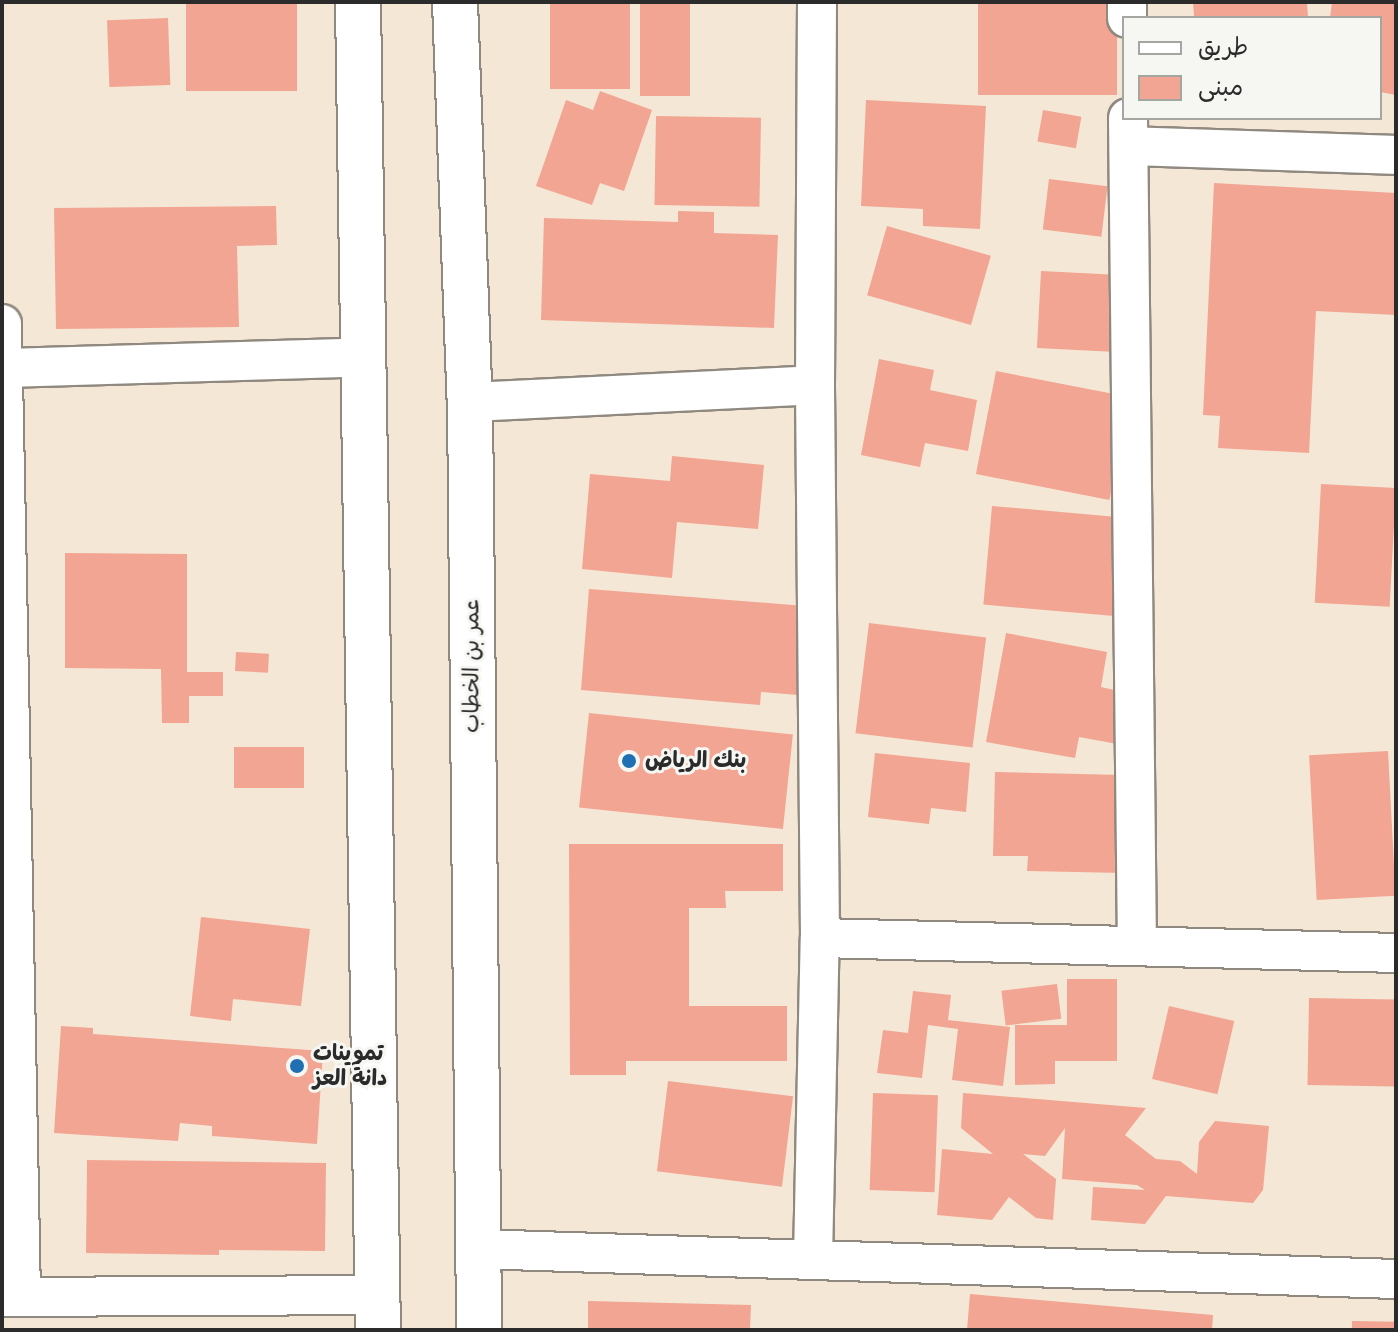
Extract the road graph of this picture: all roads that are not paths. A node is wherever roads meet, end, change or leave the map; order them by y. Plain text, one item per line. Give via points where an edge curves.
1 (358, 2) edge
2 (455, 2) edge
3 (817, 2) edge
4 (1128, 132) edge
5 (1396, 155) edge
6 (2, 324) edge
7 (366, 357) junction
8 (3, 368) edge
9 (815, 385) junction
10 (470, 402) junction
11 (820, 938) junction
12 (1137, 945) junction
13 (1396, 953) edge
14 (8, 969) edge
15 (477, 1249) junction
16 (813, 1259) junction
17 (1396, 1279) edge
18 (12, 1297) edge
19 (378, 1312) edge
20 (479, 1330) edge

1 - 7 street
2 - 10 street, عمر بن الخطاب
3 - 9 street
4 - 5 street
4 - 12 street
6 - 8 street
7 - 8 street
7 - 19 street
8 - 14 street
9 - 10 street
9 - 11 street
10 - 15 street, عمر بن الخطاب
11 - 12 street
11 - 16 street
12 - 13 street
14 - 18 street
15 - 16 street
15 - 20 street, عمر بن الخطاب
16 - 17 street
18 - 19 street

